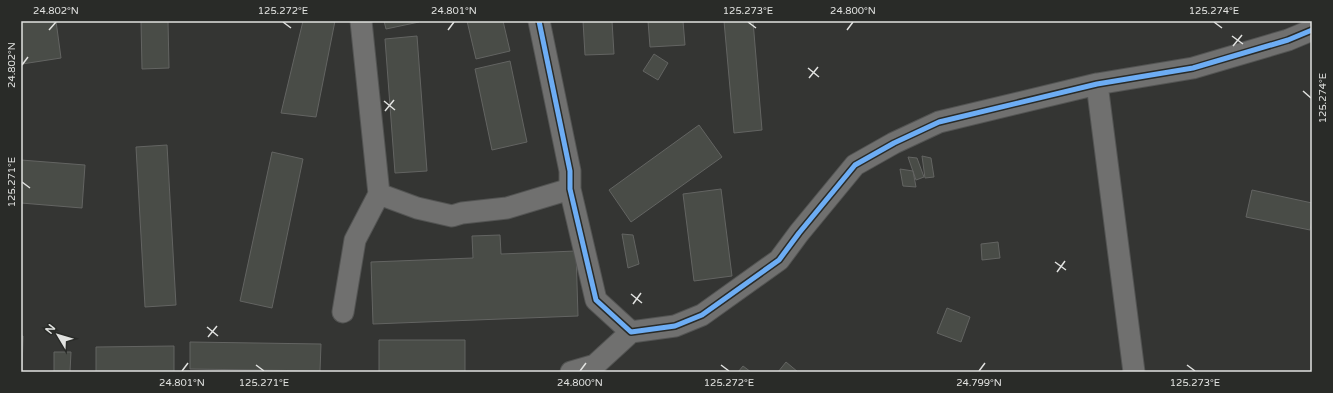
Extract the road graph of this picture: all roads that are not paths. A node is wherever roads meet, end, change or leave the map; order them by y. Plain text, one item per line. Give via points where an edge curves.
1 (361, 21) edge
2 (539, 21) edge
3 (1312, 30) edge
4 (1098, 84) junction
5 (570, 189) junction
6 (379, 194) junction
7 (344, 312) dead end
8 (631, 332) junction
9 (571, 372) edge
10 (1134, 372) edge

1 - 6 street
2 - 5 street via 570,171
3 - 4 street via 1288,40 1193,68
4 - 8 street via 939,122 894,143 855,166 773,265 702,315 675,326
4 - 10 street
5 - 6 street via 507,208 452,216 418,208
5 - 8 street via 596,300
6 - 7 street via 355,240
8 - 9 street via 595,365

